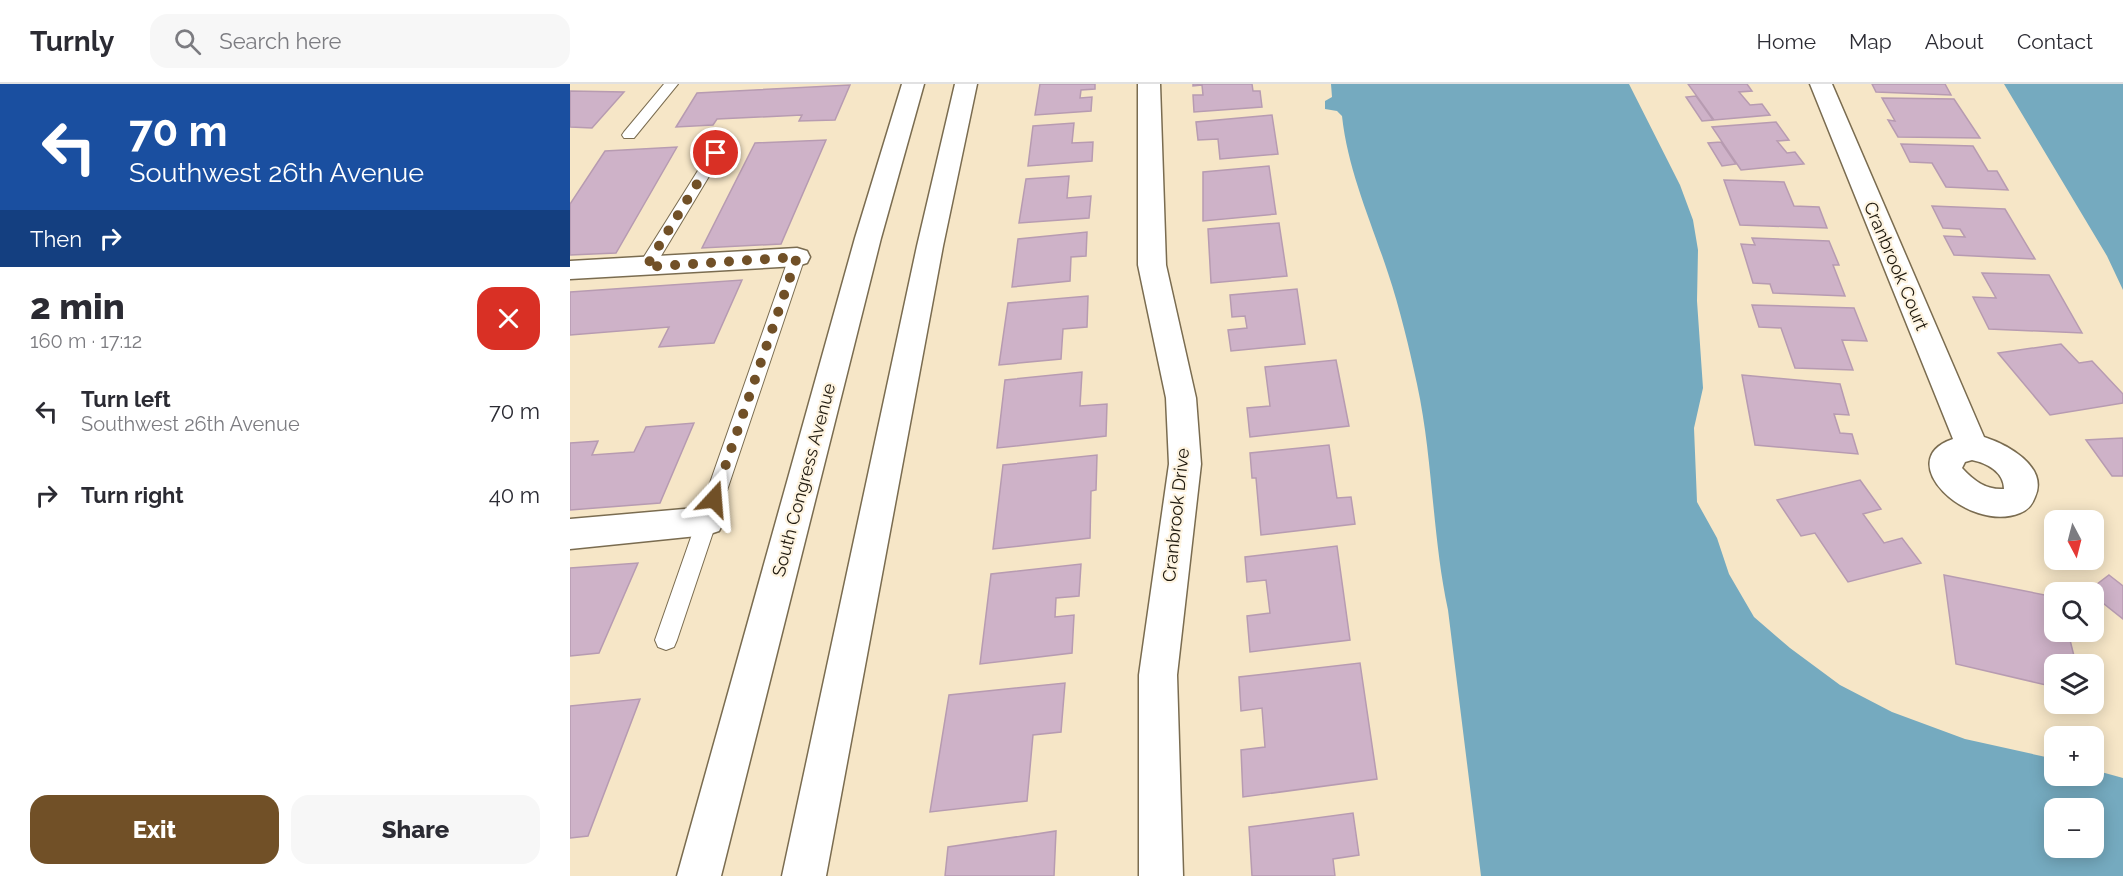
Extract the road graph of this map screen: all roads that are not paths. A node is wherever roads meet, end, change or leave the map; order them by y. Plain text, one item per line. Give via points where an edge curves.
1 (670, 84) edge
2 (913, 84) edge
3 (966, 84) edge
4 (1149, 84) edge
5 (1821, 84) edge
6 (629, 135) dead end
7 (716, 153) dead end
8 (797, 257) joint
9 (646, 267) junction
10 (570, 270) edge
11 (1972, 447) dead end
12 (707, 521) junction
13 (570, 534) edge
14 (666, 640) dead end
15 (699, 876) edge
16 (804, 876) edge
17 (1161, 876) edge

1 - 6 lane
2 - 15 main road, South Congress Avenue via 868,238
3 - 16 main road
4 - 17 main road, Cranbrook Drive via 1152,265 1181,398 1185,453 1158,675
5 - 11 main road, Cranbrook Court
7 - 9 lane
8 - 9 main road
8 - 12 lane
9 - 10 main road
12 - 13 main road
12 - 14 lane

